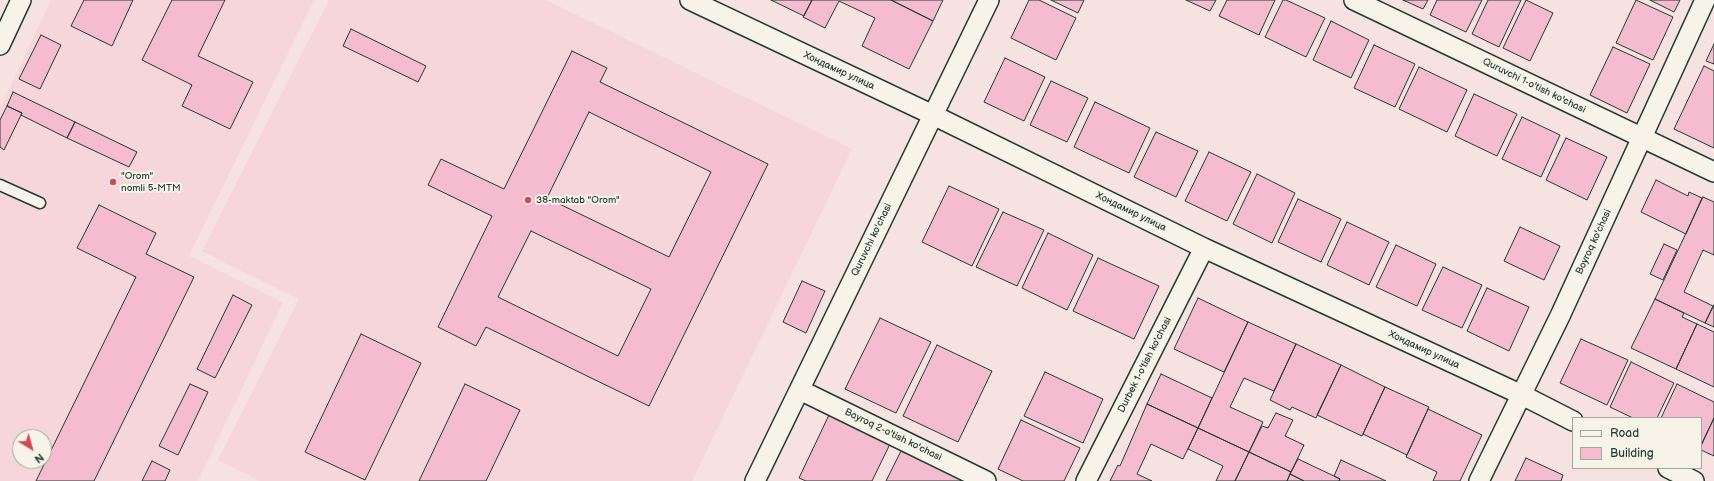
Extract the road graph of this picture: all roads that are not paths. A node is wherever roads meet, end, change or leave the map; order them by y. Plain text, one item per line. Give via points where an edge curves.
1 (21, 0) edge
2 (690, 0) edge
3 (989, 0) edge
4 (1354, 0) edge
5 (1705, 0) edge
6 (0, 45) edge
7 (933, 115) junction
8 (1643, 138) junction
9 (1714, 172) edge
10 (0, 185) edge
11 (40, 203) dead end
12 (1204, 248) junction
13 (800, 390) junction
14 (1522, 395) junction
15 (1572, 420) edge
16 (1670, 469) edge
17 (756, 481) edge
18 (986, 481) edge
19 (1086, 481) edge
20 (1479, 481) edge
21 (1694, 481) edge

1 - 6 street
2 - 7 street, Хондамир улица
3 - 7 street, Quruvchi ko'chasi
4 - 8 street, Quruvchi 1-o'tish ko'chasi
5 - 8 street, Boyroq ko'chasi
7 - 12 street, Хондамир улица
7 - 13 street, Quruvchi ko'chasi
8 - 9 street, Quruvchi 1-o'tish ko'chasi
8 - 14 street, Boyroq ko'chasi
10 - 11 lane
12 - 14 street, Хондамир улица
12 - 19 street, Durbek 1-o'tish ko'chasi
13 - 17 street, Quruvchi ko'chasi
13 - 18 street, Bayroq 2-o'tish ko'chasi
14 - 15 street, Хондамир улица
14 - 20 street, Boyroq ko'chasi
16 - 21 street

